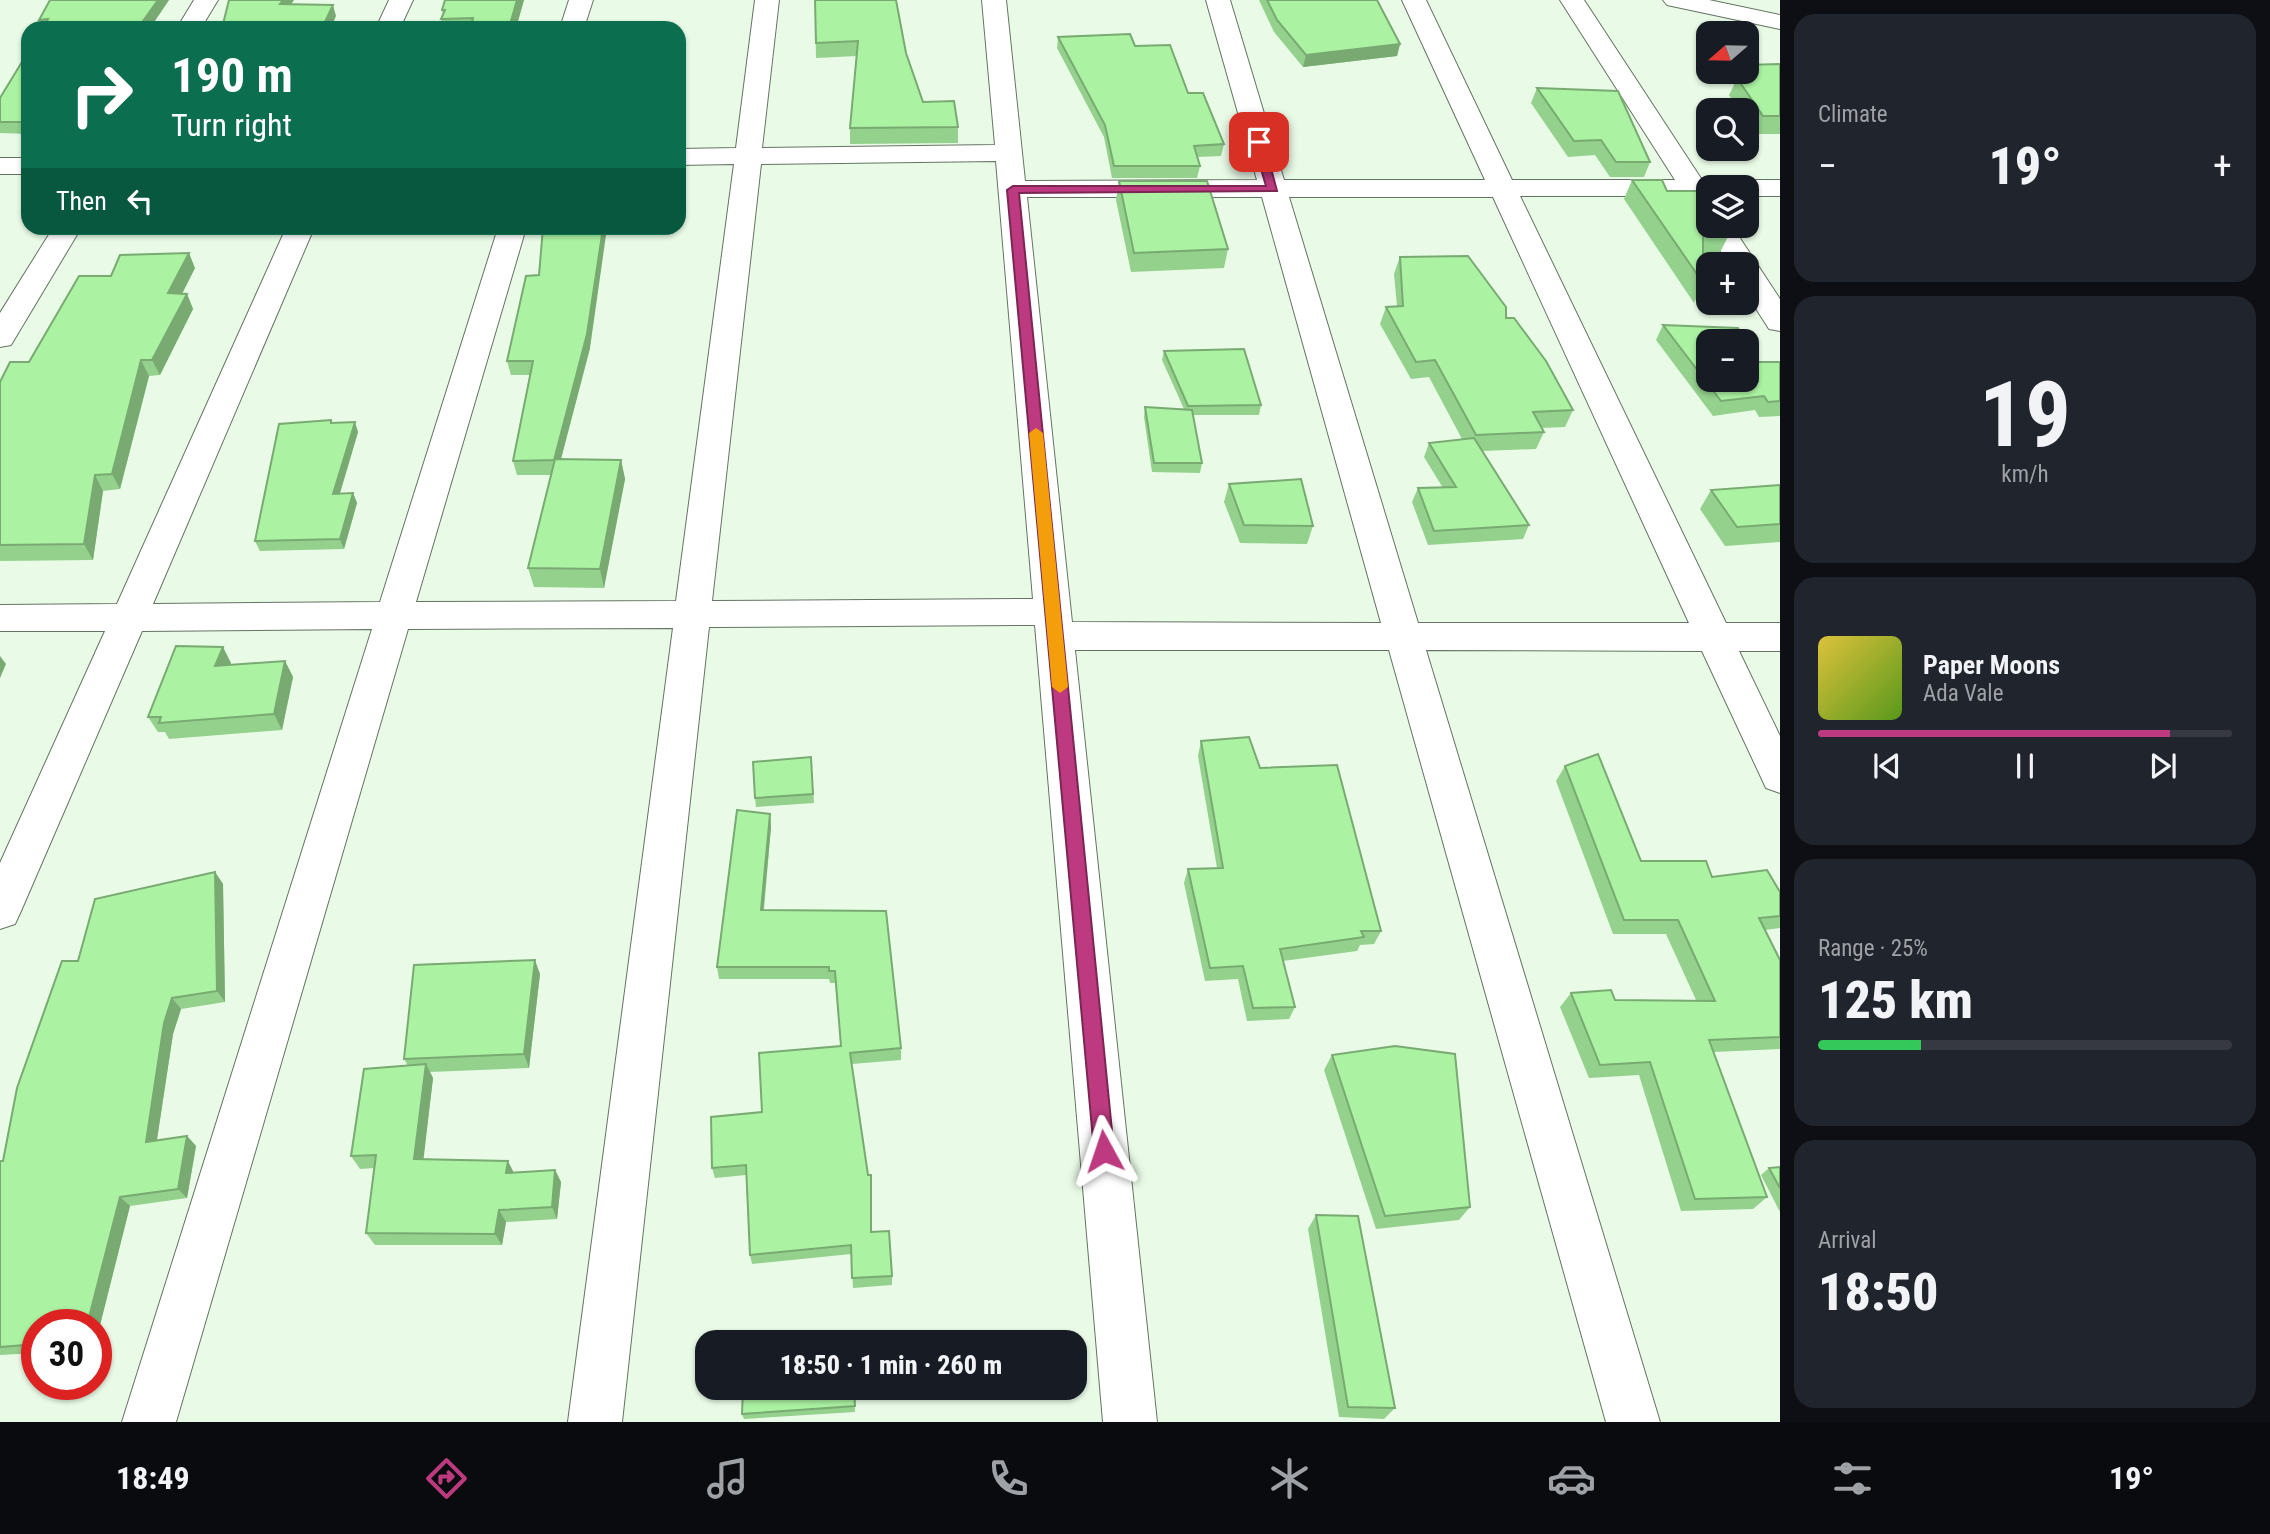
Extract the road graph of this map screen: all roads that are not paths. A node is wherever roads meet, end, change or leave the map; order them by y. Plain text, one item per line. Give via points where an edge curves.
1 (206, 0) edge
2 (401, 0) edge
3 (581, 0) edge
4 (767, 0) edge
5 (994, 0) edge
6 (1218, 0) edge
7 (1414, 0) edge
8 (1572, 0) edge
9 (1675, 0) edge
10 (193, 21) edge
11 (391, 21) edge
12 (574, 21) edge
13 (1780, 22) edge
14 (748, 156) junction
15 (686, 157) edge
16 (0, 166) edge
17 (21, 166) edge
18 (1011, 171) junction
19 (1696, 186) edge
20 (1503, 188) junction
21 (1759, 188) edge
22 (1780, 188) edge
23 (1273, 189) junction
24 (1696, 196) edge
25 (63, 235) edge
26 (297, 235) edge
27 (510, 235) edge
28 (1759, 290) edge
29 (1780, 322) edge
30 (0, 338) edge
31 (693, 613) junction
32 (393, 616) junction
33 (129, 617) junction
34 (0, 618) edge
35 (1054, 624) junction
36 (1404, 636) junction
37 (1714, 637) junction
38 (1780, 637) edge
39 (1780, 777) edge
40 (0, 911) edge
41 (149, 1422) edge
42 (595, 1422) edge
43 (1130, 1422) edge
44 (1633, 1422) edge

1 - 10 street
2 - 11 street
3 - 12 street
4 - 14 street
5 - 18 street
6 - 23 street
7 - 20 street
8 - 19 street
9 - 13 street
14 - 15 street
14 - 18 street
14 - 31 street
16 - 17 street
18 - 23 street
18 - 35 street
20 - 23 street
20 - 24 street
20 - 37 street
21 - 22 street
23 - 36 street
25 - 30 street
26 - 33 street
27 - 32 street
28 - 29 street
31 - 32 street
31 - 35 street
31 - 42 street
32 - 33 street
32 - 41 street
33 - 34 street
33 - 40 street
35 - 36 street
35 - 43 street
36 - 37 street
36 - 44 street
37 - 38 street
37 - 39 street

